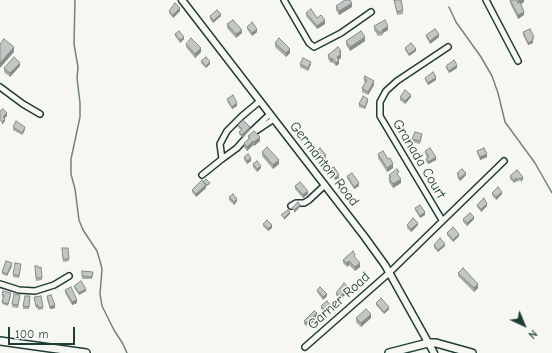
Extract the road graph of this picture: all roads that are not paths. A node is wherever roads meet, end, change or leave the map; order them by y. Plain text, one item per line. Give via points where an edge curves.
1 (182, 0) edge
2 (284, 0) edge
3 (486, 0) edge
4 (371, 12) dead end
5 (448, 47) dead end
6 (518, 61) dead end
7 (0, 87) edge
8 (260, 101) junction
9 (40, 114) dead end
10 (272, 116) junction
11 (222, 159) junction
12 (504, 161) dead end
13 (202, 175) dead end
14 (325, 185) junction
15 (291, 206) dead end
16 (442, 220) junction
17 (389, 273) junction
18 (69, 276) dead end
19 (0, 284) edge
20 (0, 341) edge
21 (428, 343) junction
22 (447, 346) junction
23 (305, 347) dead end
24 (86, 353) edge
25 (389, 353) edge
26 (434, 353) edge
27 (440, 353) edge
28 (472, 353) edge

1 - 8 main road, Germanton Road
2 - 4 street via 309,43 314,47 341,33
3 - 6 street
5 - 16 street, Granada Court via 397,81 386,90 380,102 380,116
7 - 9 street
8 - 10 main road, Germanton Road
8 - 11 street via 232,125 222,138
10 - 11 street
10 - 14 main road, Germanton Road
11 - 13 street
12 - 16 street, Garner Road
14 - 15 street via 309,200
14 - 17 main road, Germanton Road
16 - 17 street, Garner Road
17 - 21 main road, Germanton Road
17 - 23 street, Garner Road
18 - 19 street via 54,285 35,291 19,290
20 - 24 highway
21 - 22 highway
21 - 25 highway
21 - 26 main road, Germanton Road
22 - 27 highway
22 - 28 highway

